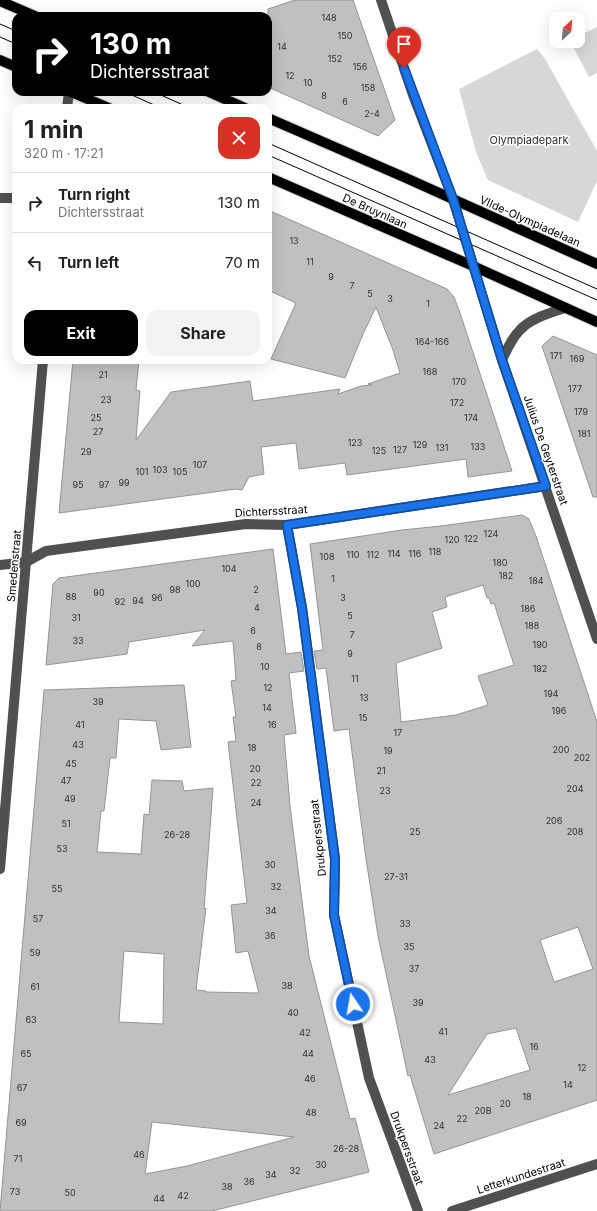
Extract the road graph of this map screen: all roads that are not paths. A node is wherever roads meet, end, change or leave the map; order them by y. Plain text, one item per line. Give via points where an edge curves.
1 (381, 0) edge
2 (0, 1) edge
3 (26, 12) edge
4 (0, 60) edge
5 (12, 65) edge
6 (80, 96) edge
7 (218, 96) edge
8 (99, 104) edge
9 (237, 104) edge
10 (272, 120) edge
11 (272, 179) edge
12 (0, 198) edge
13 (12, 198) edge
14 (453, 199) junction
15 (597, 264) edge
16 (473, 266) junction
17 (565, 308) junction
18 (597, 322) edge
19 (502, 360) junction
20 (43, 364) edge
21 (546, 486) junction
22 (287, 525) junction
23 (26, 562) junction
24 (0, 565) edge
25 (597, 639) edge
26 (0, 869) edge
27 (597, 1164) edge
28 (418, 1211) edge
29 (452, 1211) edge

1 - 14 street, Julius De Geyterstraat via 413,95
2 - 3 main road
4 - 5 main road
6 - 8 main road
7 - 9 main road
10 - 14 main road
11 - 16 main road, De Bruynlaan
12 - 13 street
14 - 15 main road, VIIde-Olympiadelaan
14 - 16 street, Julius De Geyterstraat
16 - 17 main road
16 - 19 street, Julius De Geyterstraat
17 - 18 main road
17 - 19 street via 537,318 520,330 511,341
19 - 21 street, Julius De Geyterstraat
20 - 23 street, Smedenstraat
21 - 22 street, Dichtersstraat
21 - 25 street, Julius De Geyterstraat
22 - 23 street, Dichtersstraat via 246,524 53,550
22 - 28 street, Drukpersstraat via 302,608 335,859 334,915 369,1078
23 - 24 street, Dichtersstraat
23 - 26 street, Smedenstraat
27 - 29 street, Letterkundestraat

